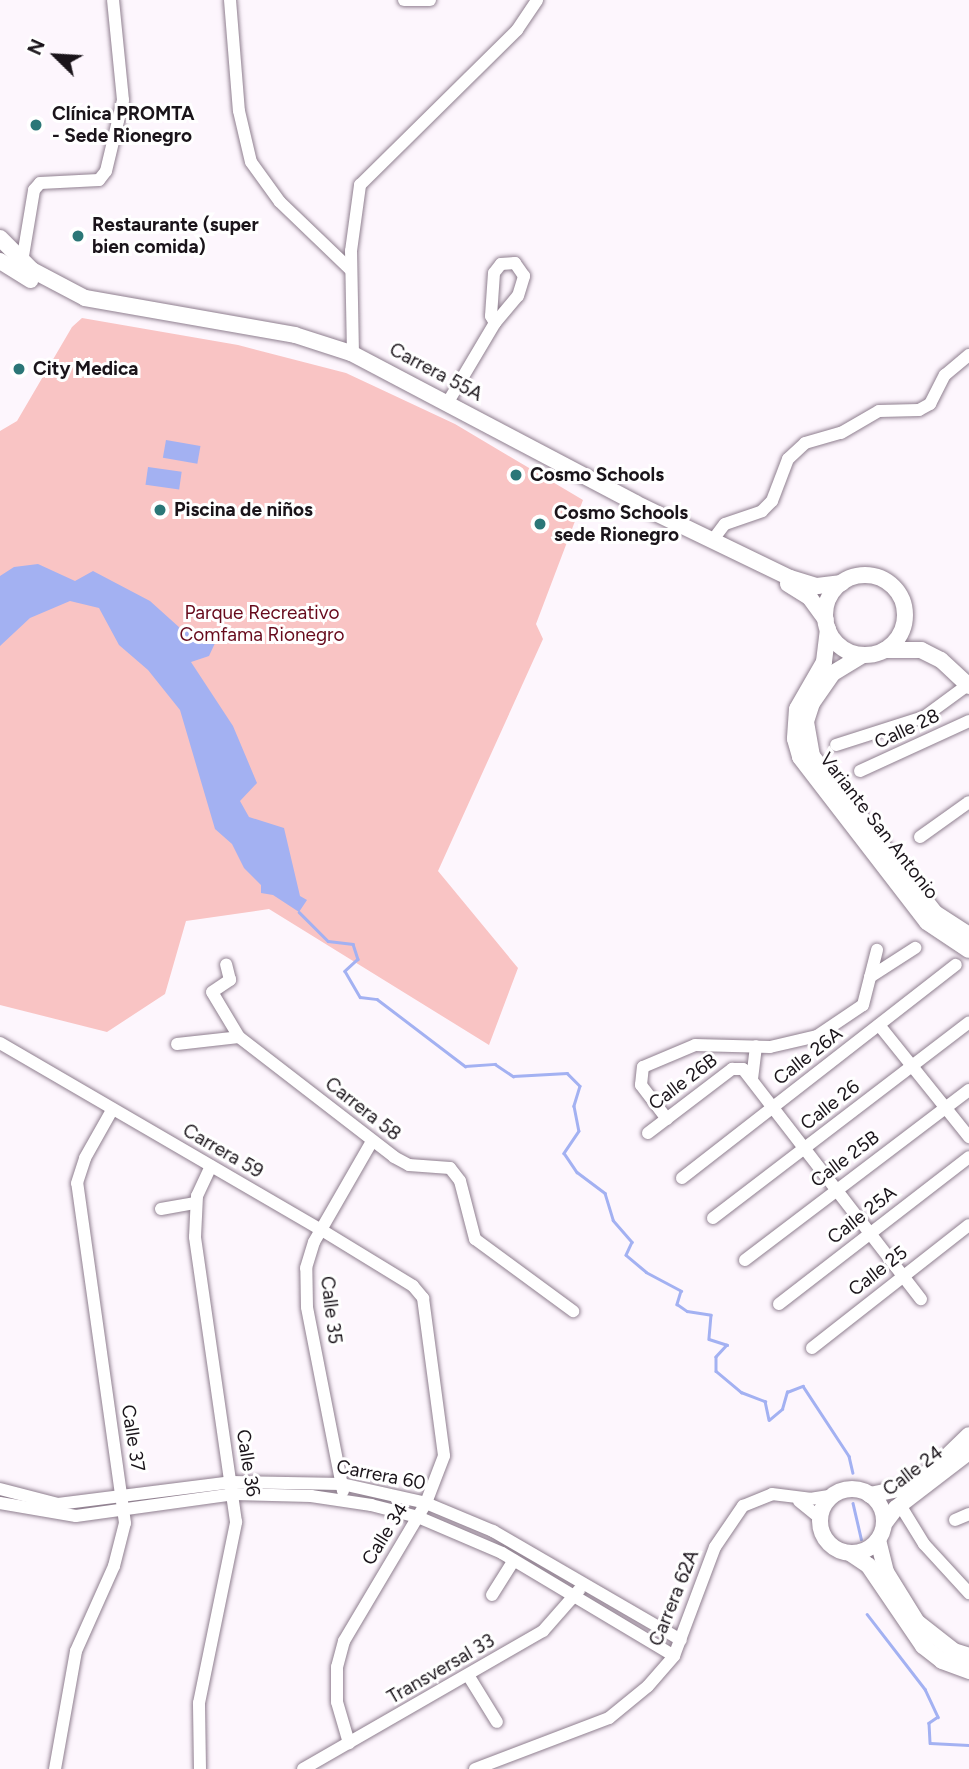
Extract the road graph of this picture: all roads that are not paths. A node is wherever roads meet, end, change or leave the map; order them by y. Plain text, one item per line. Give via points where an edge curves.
1 (113, 0) edge
2 (230, 0) edge
3 (404, 0) edge
4 (430, 0) edge
5 (537, 0) edge
6 (0, 238) edge
7 (0, 261) edge
8 (22, 262) junction
9 (351, 270) junction
10 (495, 323) dead end
11 (353, 354) junction
12 (969, 355) edge
13 (448, 402) junction
14 (712, 541) junction
15 (842, 583) junction
16 (904, 620) junction
17 (827, 624) junction
18 (883, 651) junction
19 (932, 654) junction
20 (863, 655) junction
21 (969, 685) edge
22 (969, 721) edge
23 (836, 745) dead end
24 (860, 771) dead end
25 (968, 803) edge
26 (920, 837) dead end
27 (969, 935) edge
28 (915, 948) dead end
29 (877, 950) dead end
30 (969, 950) edge
31 (226, 964) dead end
32 (957, 965) dead end
33 (870, 977) junction
34 (969, 1022) edge
35 (879, 1025) junction
36 (239, 1037) junction
37 (0, 1043) edge
38 (177, 1044) dead end
39 (756, 1046) junction
40 (912, 1066) junction
41 (747, 1074) junction
42 (969, 1090) edge
43 (773, 1107) junction
44 (946, 1108) junction
45 (112, 1110) junction
46 (667, 1119) junction
47 (648, 1133) dead end
48 (969, 1137) edge
49 (372, 1141) junction
50 (805, 1149) junction
51 (969, 1157) edge
52 (211, 1166) junction
53 (682, 1178) dead end
54 (837, 1190) junction
55 (195, 1203) junction
56 (161, 1209) dead end
57 (713, 1218) dead end
58 (969, 1224) edge
59 (320, 1229) junction
60 (871, 1233) junction
61 (745, 1260) dead end
62 (903, 1275) junction
63 (423, 1298) joint
64 (921, 1299) dead end
65 (779, 1304) dead end
66 (573, 1311) dead end
67 (812, 1348) dead end
68 (969, 1435) edge
69 (969, 1452) edge
70 (342, 1484) junction
71 (233, 1488) junction
72 (0, 1489) edge
73 (834, 1495) junction
74 (870, 1495) junction
75 (789, 1496) junction
76 (343, 1499) junction
77 (0, 1503) edge
78 (123, 1503) junction
79 (426, 1503) junction
80 (900, 1504) junction
81 (969, 1514) edge
82 (418, 1517) junction
83 (820, 1518) junction
84 (955, 1520) dead end
85 (881, 1532) junction
86 (850, 1553) junction
87 (514, 1560) junction
88 (583, 1584) junction
89 (969, 1593) edge
90 (492, 1595) dead end
91 (575, 1596) junction
92 (681, 1640) junction
93 (674, 1656) junction
94 (969, 1656) edge
95 (969, 1671) edge
96 (468, 1675) junction
97 (497, 1722) dead end
98 (349, 1743) junction
99 (55, 1769) edge
100 (201, 1769) edge
101 (303, 1769) edge
102 (475, 1769) edge

1 - 8 street via 122,117 106,171 99,180 40,183 34,190
2 - 9 street via 239,111 251,162 280,202
3 - 4 street
5 - 9 street via 517,30 366,176 354,210
6 - 8 main road, Carrera 55A
7 - 17 main road, Carrera 55A via 87,308 297,344 352,361 638,513 791,586 810,598
8 - 11 main road, Carrera 55A via 86,298 295,335
9 - 11 street
10 - 13 street
11 - 13 main road, Carrera 55A
12 - 14 street via 945,375 930,404 919,410 879,411 841,433 805,443 788,459 772,501 762,511 725,524
13 - 14 main road, Carrera 55A
14 - 15 main road, Carrera 55A via 801,583
15 - 16 main road via 863,576 885,581 900,597
15 - 17 main road via 830,597
16 - 18 main road via 895,641
16 - 19 main road
17 - 20 main road via 841,647
17 - 30 main road, Variante San Antonio via 824,662 797,709 794,731 800,757 927,922
18 - 19 main road via 912,648
18 - 20 main road
19 - 21 main road
20 - 27 main road, Variante San Antonio via 833,673 812,703 806,722 812,756 935,913
21 - 23 street via 924,716
22 - 24 street, Calle 28
25 - 26 street
28 - 33 street
29 - 33 street
31 - 36 street via 230,980 212,992
32 - 35 street, Calle 26A
33 - 39 street via 863,1005 817,1036 782,1046
34 - 40 street, Calle 26
35 - 40 street
35 - 43 street, Calle 26A
36 - 38 street
36 - 49 street, Carrera 58
37 - 45 street, Carrera 59
39 - 41 street
39 - 46 street via 695,1045 643,1068 640,1085
40 - 44 street
40 - 50 street, Calle 26
41 - 43 street
41 - 46 street, Calle 26B via 732,1069
42 - 44 street, Calle 25B
43 - 50 street
43 - 53 street, Calle 26A
44 - 48 street
44 - 54 street, Calle 25B
45 - 52 street, Carrera 59
45 - 78 street, Calle 37 via 85,1158 77,1183
46 - 47 street, Calle 26B
49 - 59 street, Calle 35
49 - 66 street, Carrera 58 via 409,1165 450,1168 460,1181 475,1238
50 - 54 street
50 - 57 street, Calle 26
51 - 60 street, Calle 25A
52 - 55 street, Calle 36
52 - 59 street, Carrera 59
54 - 60 street
54 - 61 street, Calle 25B
55 - 56 street
55 - 71 street, Calle 36 via 195,1237
58 - 62 street, Calle 25
59 - 63 street, Carrera 59 via 413,1286
59 - 70 street, Calle 35 via 307,1261 307,1307
60 - 62 street
60 - 65 street, Calle 25A
62 - 64 street
62 - 67 street, Calle 25
63 - 79 street, Calle 34 via 444,1433 444,1456
68 - 74 main road, Calle 24 via 935,1468 904,1488
69 - 80 main road, Calle 24
70 - 71 street, Carrera 60
70 - 76 street, Calle 35
70 - 79 street, Carrera 60
71 - 76 street, Carrera 60
71 - 78 street, Carrera 60
71 - 100 street, Calle 36 via 236,1522 199,1703
72 - 78 street, Carrera 60 via 58,1504
73 - 74 main road via 856,1489
73 - 75 street, Carrera 62A
73 - 83 main road
74 - 85 main road via 881,1507
75 - 83 street
75 - 92 street, Carrera 62A via 760,1496 730,1522 715,1547
76 - 82 street, Carrera 60
77 - 78 street, Carrera 60 via 58,1516
78 - 99 street, Calle 37 via 123,1539 76,1651
79 - 82 street, Calle 34
79 - 88 street, Carrera 60 via 493,1531
80 - 85 main road, Calle 24
80 - 89 street via 925,1544
81 - 84 street
82 - 87 street, Carrera 60
82 - 98 street, Calle 34 via 344,1641 337,1667 337,1702
83 - 86 main road via 828,1542
85 - 86 main road via 866,1550
85 - 94 main road via 886,1572 917,1622 954,1651
86 - 95 main road via 868,1565 923,1646 942,1661
87 - 90 street
87 - 91 street, Carrera 60
88 - 91 street, Transversal 33
88 - 92 street, Carrera 60
91 - 93 street, Carrera 60
91 - 96 street, Transversal 33 via 543,1631
92 - 93 street, Carrera 62A
93 - 102 street, Carrera 62A via 648,1686 609,1718
96 - 97 street
96 - 98 street, Transversal 33
98 - 101 street, Transversal 33

